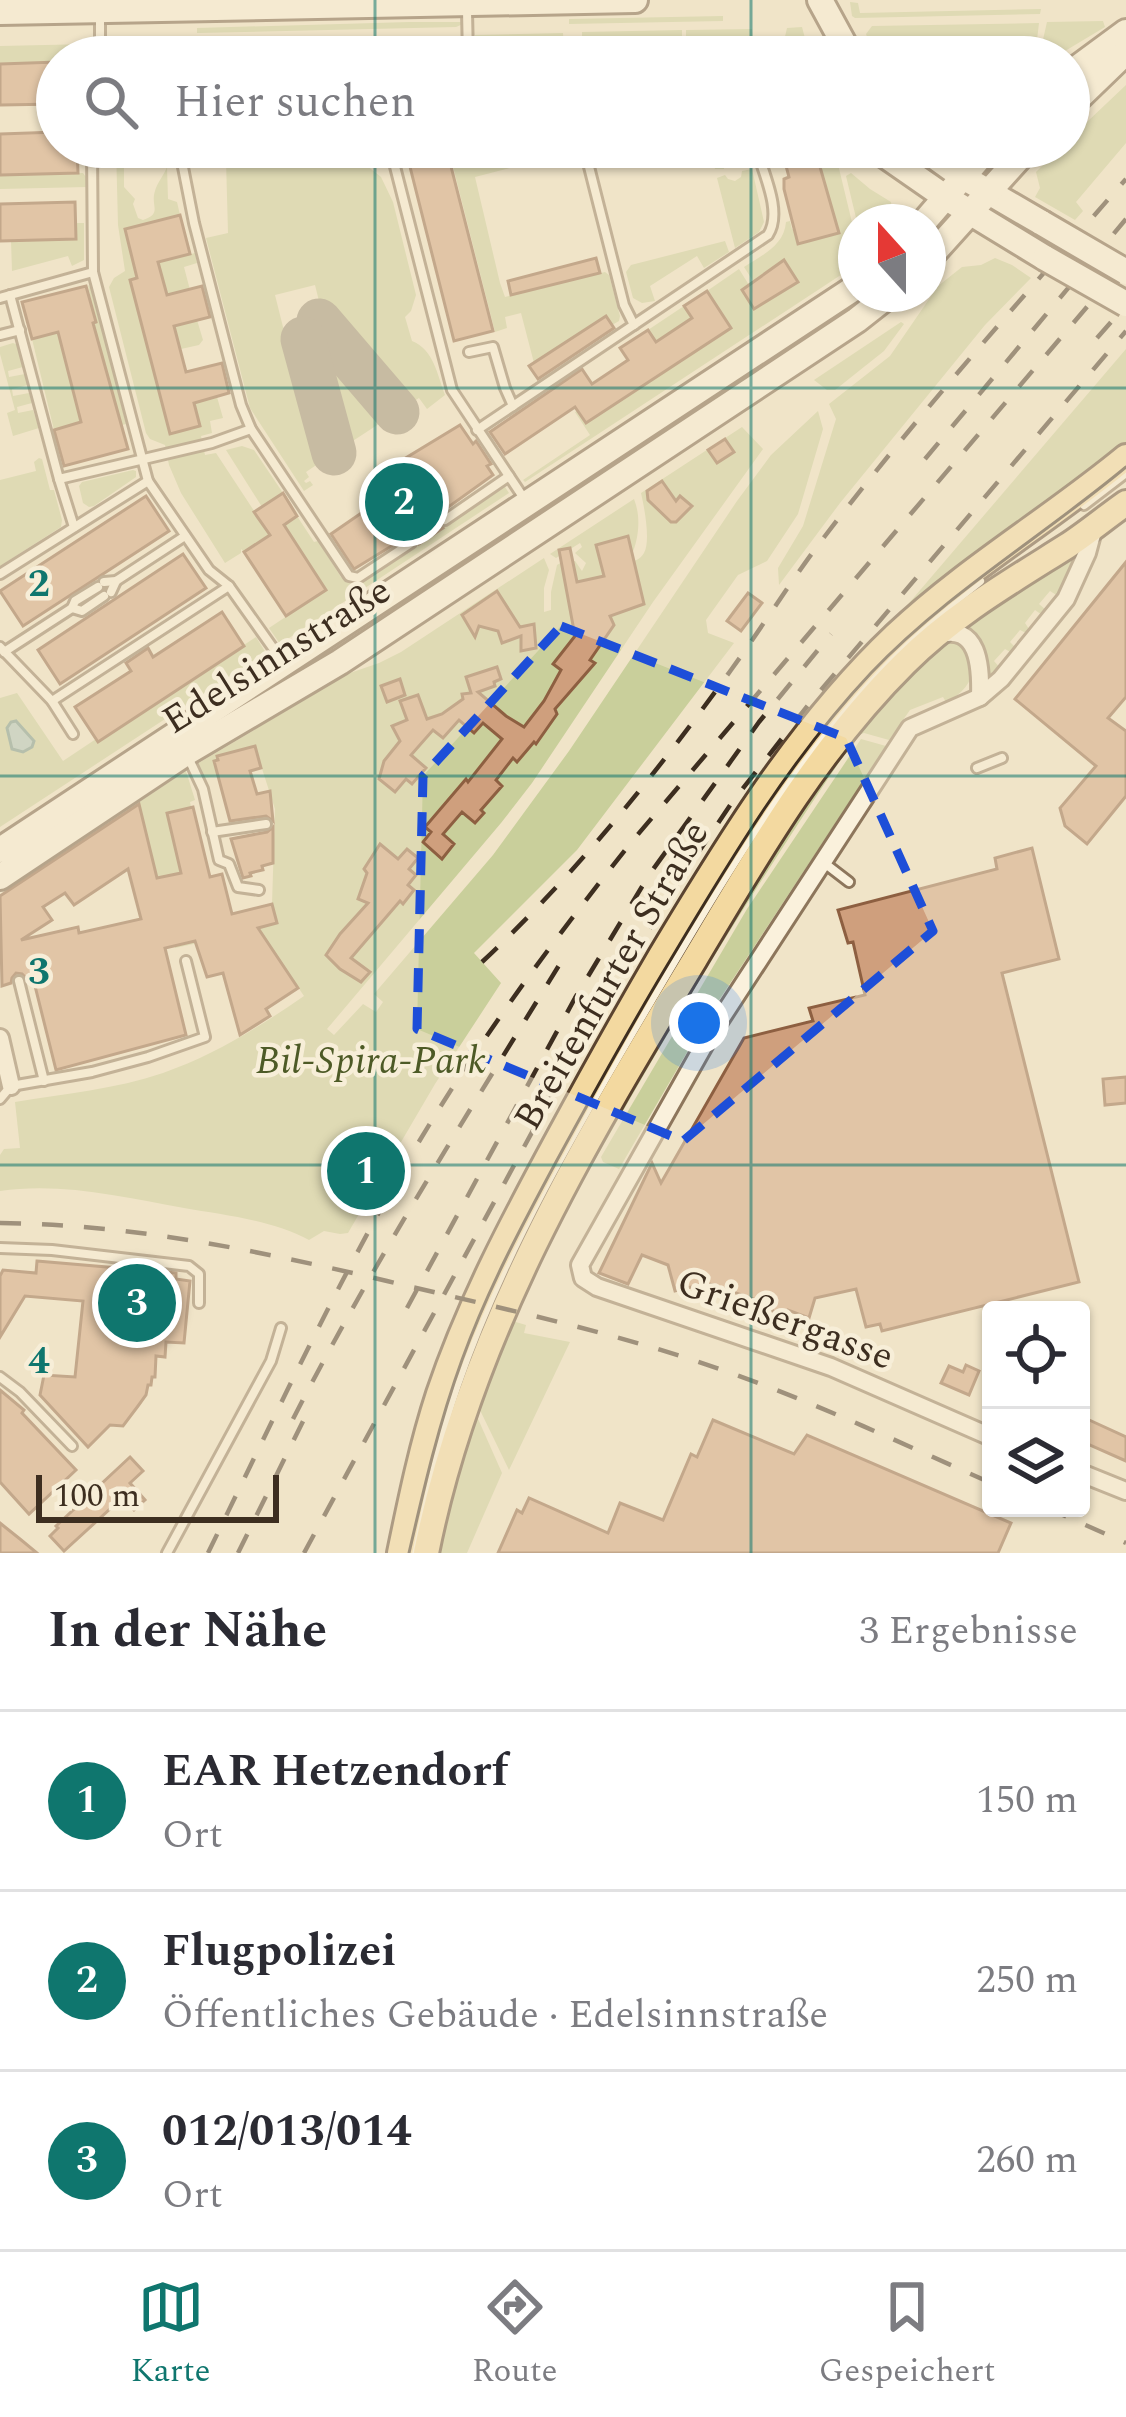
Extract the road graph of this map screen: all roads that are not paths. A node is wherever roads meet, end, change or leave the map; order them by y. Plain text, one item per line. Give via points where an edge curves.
1 (635, 0) edge
2 (819, 0) edge
3 (302, 3) edge
4 (467, 3) junction
5 (153, 4) edge
6 (99, 10) junction
7 (0, 12) edge
8 (1126, 32) edge
9 (100, 36) edge
10 (468, 36) edge
11 (824, 36) edge
12 (839, 36) edge
13 (1126, 52) edge
14 (1090, 59) edge
15 (1090, 86) edge
16 (92, 168) edge
17 (183, 168) edge
18 (395, 168) edge
19 (589, 168) edge
20 (762, 168) edge
21 (903, 168) edge
22 (950, 168) edge
23 (971, 168) edge
24 (1010, 168) edge
25 (963, 177) junction
26 (988, 192) junction
27 (945, 197) junction
28 (939, 204) edge
29 (970, 212) junction
30 (946, 239) edge
31 (93, 272) junction
32 (1126, 272) edge
33 (5, 296) edge
34 (838, 299) edge
35 (1126, 304) edge
36 (866, 312) edge
37 (634, 325) junction
38 (20, 330) junction
39 (0, 335) edge
40 (469, 352) dead end
41 (513, 406) junction
42 (251, 429) junction
43 (477, 430) junction
44 (1126, 457) edge
45 (142, 460) junction
46 (1126, 472) edge
47 (508, 476) junction
48 (58, 479) junction
49 (148, 481) junction
50 (1126, 503) edge
51 (528, 505) junction
52 (1086, 517) junction
53 (445, 520) dead end
54 (74, 527) junction
55 (1032, 528) junction
56 (185, 536) junction
57 (411, 543) dead end
58 (995, 569) dead end
59 (0, 574) edge
60 (116, 581) junction
61 (229, 586) junction
62 (72, 608) junction
63 (958, 617) junction
64 (2, 650) edge
65 (284, 665) junction
66 (980, 698) junction
67 (52, 701) junction
68 (73, 734) dead end
69 (186, 753) junction
70 (1003, 758) dead end
71 (977, 768) dead end
72 (266, 824) dead end
73 (212, 832) junction
74 (0, 850) edge
75 (822, 861) junction
76 (0, 877) edge
77 (849, 882) dead end
78 (259, 890) dead end
79 (186, 961) dead end
80 (19, 981) dead end
81 (0, 1038) edge
82 (44, 1081) junction
83 (6, 1093) edge
84 (0, 1248) edge
85 (199, 1303) dead end
86 (281, 1328) dead end
87 (0, 1376) edge
88 (982, 1433) edge
89 (72, 1446) dead end
90 (1090, 1477) edge
91 (1126, 1491) edge
92 (167, 1553) edge
93 (400, 1553) edge
94 (412, 1553) edge
95 (425, 1553) edge

1 - 4 main road
2 - 11 main road
2 - 12 main road
3 - 4 main road
3 - 5 main road
4 - 10 lane
5 - 6 main road
6 - 7 main road
6 - 9 lane
8 - 14 main road
13 - 15 main road
16 - 31 lane
17 - 42 lane
18 - 43 lane via 452,390
19 - 37 lane
20 - 37 lane via 774,213 768,236
21 - 27 main road
22 - 25 main road
23 - 25 main road
24 - 26 main road
25 - 26 main road
25 - 27 main road
26 - 29 main road
26 - 32 main road, bridge
27 - 28 main road
27 - 29 main road
29 - 30 main road
29 - 35 main road, bridge
31 - 33 lane
31 - 45 lane
33 - 38 lane
34 - 51 main road, Edelsinnstraße
36 - 69 main road, Edelsinnstraße via 340,662
37 - 41 lane
38 - 39 lane
38 - 48 lane
40 - 41 lane via 493,347
41 - 43 lane
42 - 45 lane
42 - 57 lane via 349,576
43 - 47 lane
44 - 55 main road, Breitenfurter Straße
45 - 48 lane
45 - 49 lane
46 - 52 lane, Breitenfurter Straße
47 - 51 lane
47 - 53 lane
48 - 54 lane
49 - 54 lane
49 - 56 lane
50 - 52 main road, Breitenfurter Straße
51 - 65 main road, Edelsinnstraße
52 - 63 main road, Breitenfurter Straße
52 - 66 street via 1087,553 1066,599
54 - 59 lane
55 - 63 street, Breitenfurter Straße via 958,589
55 - 93 main road, Breitenfurter Straße via 958,581 862,671 778,772 715,866 488,1270 424,1442
56 - 60 lane
56 - 61 lane
58 - 63 lane, Breitenfurter Straße
60 - 62 lane
60 - 62 lane via 82,610
61 - 65 lane
61 - 67 lane
62 - 64 lane
63 - 66 street via 978,661
63 - 94 lane, Breitenfurter Straße via 862,689 799,766 630,1036 479,1327
63 - 95 main road, Breitenfurter Straße via 862,709 798,792 645,1042 524,1264 451,1447
64 - 67 lane
65 - 74 main road, Edelsinnstraße
66 - 75 street via 910,728
67 - 68 lane
69 - 73 lane
69 - 76 main road, Edelsinnstraße
70 - 71 lane
72 - 73 lane
73 - 78 lane via 238,887
75 - 77 lane
75 - 88 street, Grießergasse via 706,1040 579,1270 597,1287 831,1367
79 - 82 lane via 205,1036
80 - 82 lane
81 - 83 street
82 - 83 lane
84 - 85 lane via 188,1266 199,1274
86 - 92 lane
87 - 89 lane
90 - 91 street

